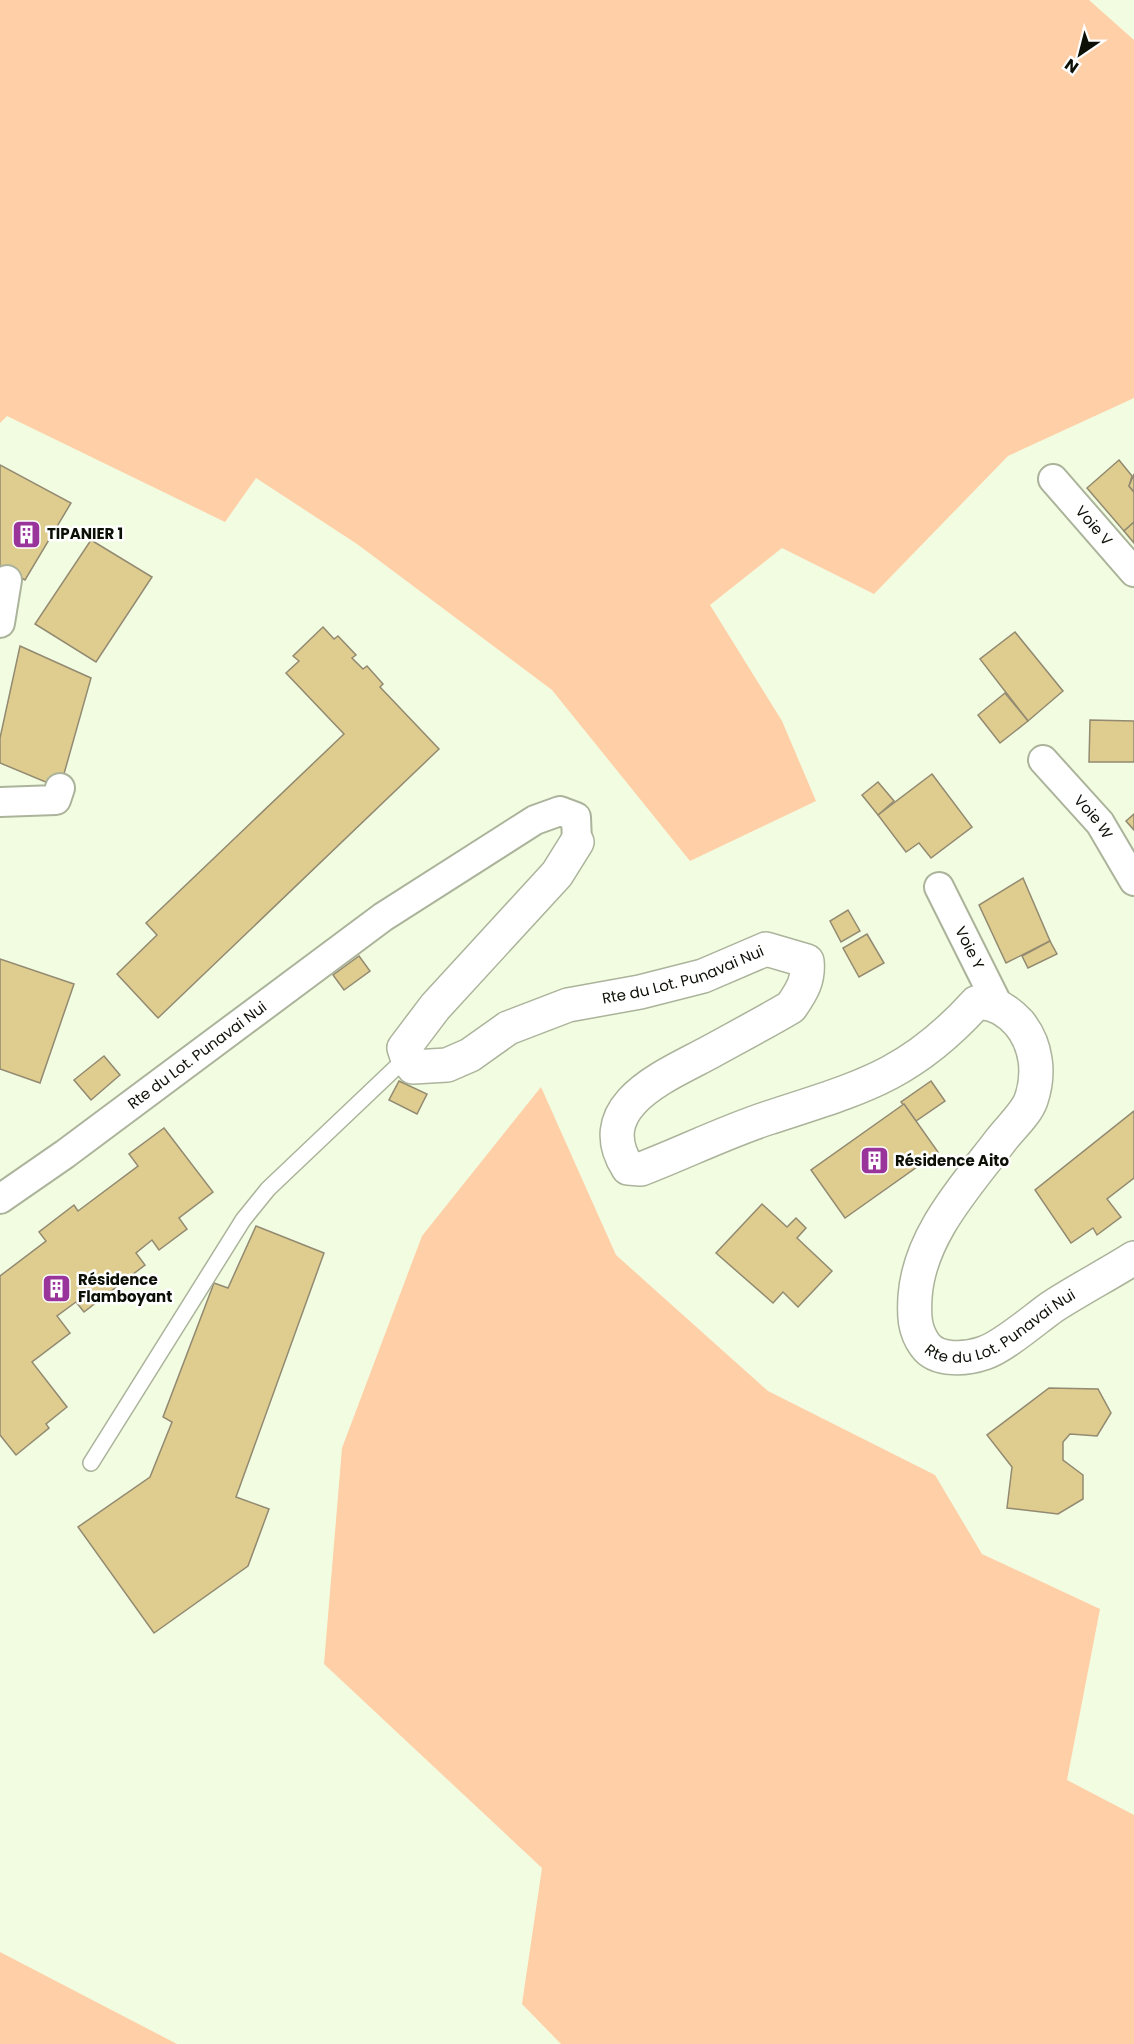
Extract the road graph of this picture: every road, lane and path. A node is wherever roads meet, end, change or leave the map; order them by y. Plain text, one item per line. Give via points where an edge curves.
1 (1053, 479) dead end
2 (1134, 572) edge
3 (7, 580) dead end
4 (0, 623) edge
5 (1043, 760) dead end
6 (60, 788) dead end
7 (0, 802) edge
8 (577, 842) joint
9 (1134, 881) edge
10 (939, 887) dead end
11 (999, 1007) junction
12 (407, 1057) junction
13 (0, 1199) edge
14 (1134, 1258) edge
15 (91, 1463) dead end

1 - 2 street, Voie V
3 - 4 street
5 - 9 street, Voie W via 1100,824
6 - 7 street via 56,800
8 - 12 main road, Rte du Lot. Punavai Nui via 557,874 435,1007 404,1048
8 - 13 street, Rte du Lot. Punavai Nui via 576,817 560,811 535,820 383,917
10 - 11 street, Voie Y
11 - 12 main road, Rte du Lot. Punavai Nui via 976,1003 934,1045 910,1063 866,1086 767,1118 641,1169 628,1168 618,1142 625,1109 633,1098 662,1076 791,1006 802,991 808,974 807,961 766,949 703,976 568,1005 508,1028 470,1055 447,1065 413,1067
11 - 14 main road, Rte du Lot. Punavai Nui via 1012,1015 1032,1045 1037,1072 1030,1102 952,1203 930,1244 916,1288 914,1316 918,1335 927,1349 941,1356 961,1358 986,1353 1055,1305
12 - 15 lane via 268,1189 243,1220

